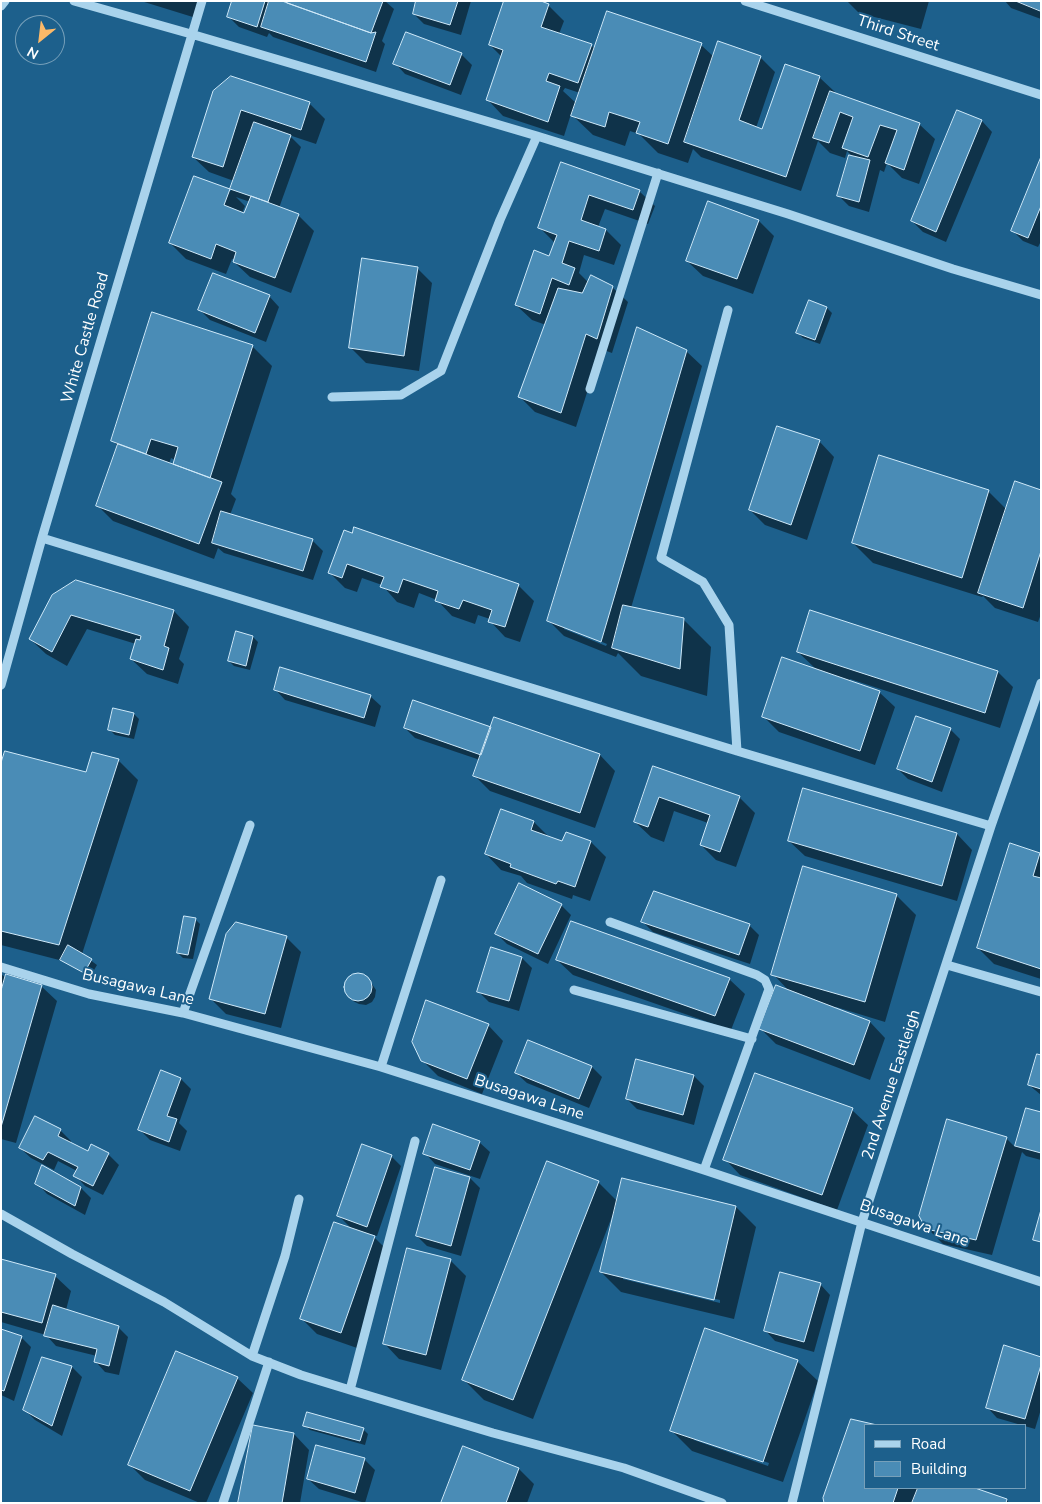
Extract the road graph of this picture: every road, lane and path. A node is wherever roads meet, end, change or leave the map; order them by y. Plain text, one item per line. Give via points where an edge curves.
1 (5, 1) edge
2 (74, 1) edge
3 (202, 1) edge
4 (746, 1) edge
5 (1, 6) edge
6 (191, 34) junction
7 (1041, 95) edge
8 (537, 136) junction
9 (658, 173) junction
10 (1041, 295) edge
11 (728, 310) dead end
12 (590, 389) dead end
13 (332, 398) dead end
14 (42, 538) junction
15 (1, 684) edge
16 (1041, 685) edge
17 (737, 751) junction
18 (250, 825) dead end
19 (991, 826) junction
20 (441, 880) dead end
21 (610, 922) dead end
22 (947, 965) junction
23 (1, 967) edge
24 (574, 990) dead end
25 (1041, 992) edge
26 (183, 1013) junction
27 (752, 1039) junction
28 (381, 1068) junction
29 (415, 1141) dead end
30 (704, 1170) junction
31 (299, 1199) dead end
32 (1, 1214) edge
33 (862, 1222) junction
34 (1041, 1282) edge
35 (252, 1356) junction
36 (270, 1362) junction
37 (350, 1390) junction
38 (223, 1503) edge
39 (722, 1503) edge
40 (792, 1503) edge

1 - 5 street
2 - 6 street
3 - 6 street, White Castle Road
4 - 7 street, Third Street
6 - 8 street
6 - 14 street, White Castle Road
8 - 9 street
8 - 13 street via 441,370 402,396
9 - 10 street
9 - 12 street
11 - 17 street via 660,558 703,582 729,625
14 - 15 street, White Castle Road
14 - 17 street
16 - 19 street, 2nd Avenue Eastleigh
17 - 19 street
18 - 26 street
19 - 22 street, 2nd Avenue Eastleigh
20 - 28 street
21 - 27 street via 766,980 769,989
22 - 25 street
22 - 33 street, 2nd Avenue Eastleigh
23 - 26 street, Busagawa Lane via 89,994
24 - 27 street
26 - 28 street, Busagawa Lane
27 - 30 street
28 - 30 street, Busagawa Lane
29 - 37 street
30 - 33 street, Busagawa Lane
31 - 35 street via 285,1256
32 - 35 street via 164,1302
33 - 34 street, Busagawa Lane
33 - 40 street, 2nd Avenue Eastleigh
35 - 36 street
36 - 37 street
36 - 38 street
37 - 39 street via 624,1468

